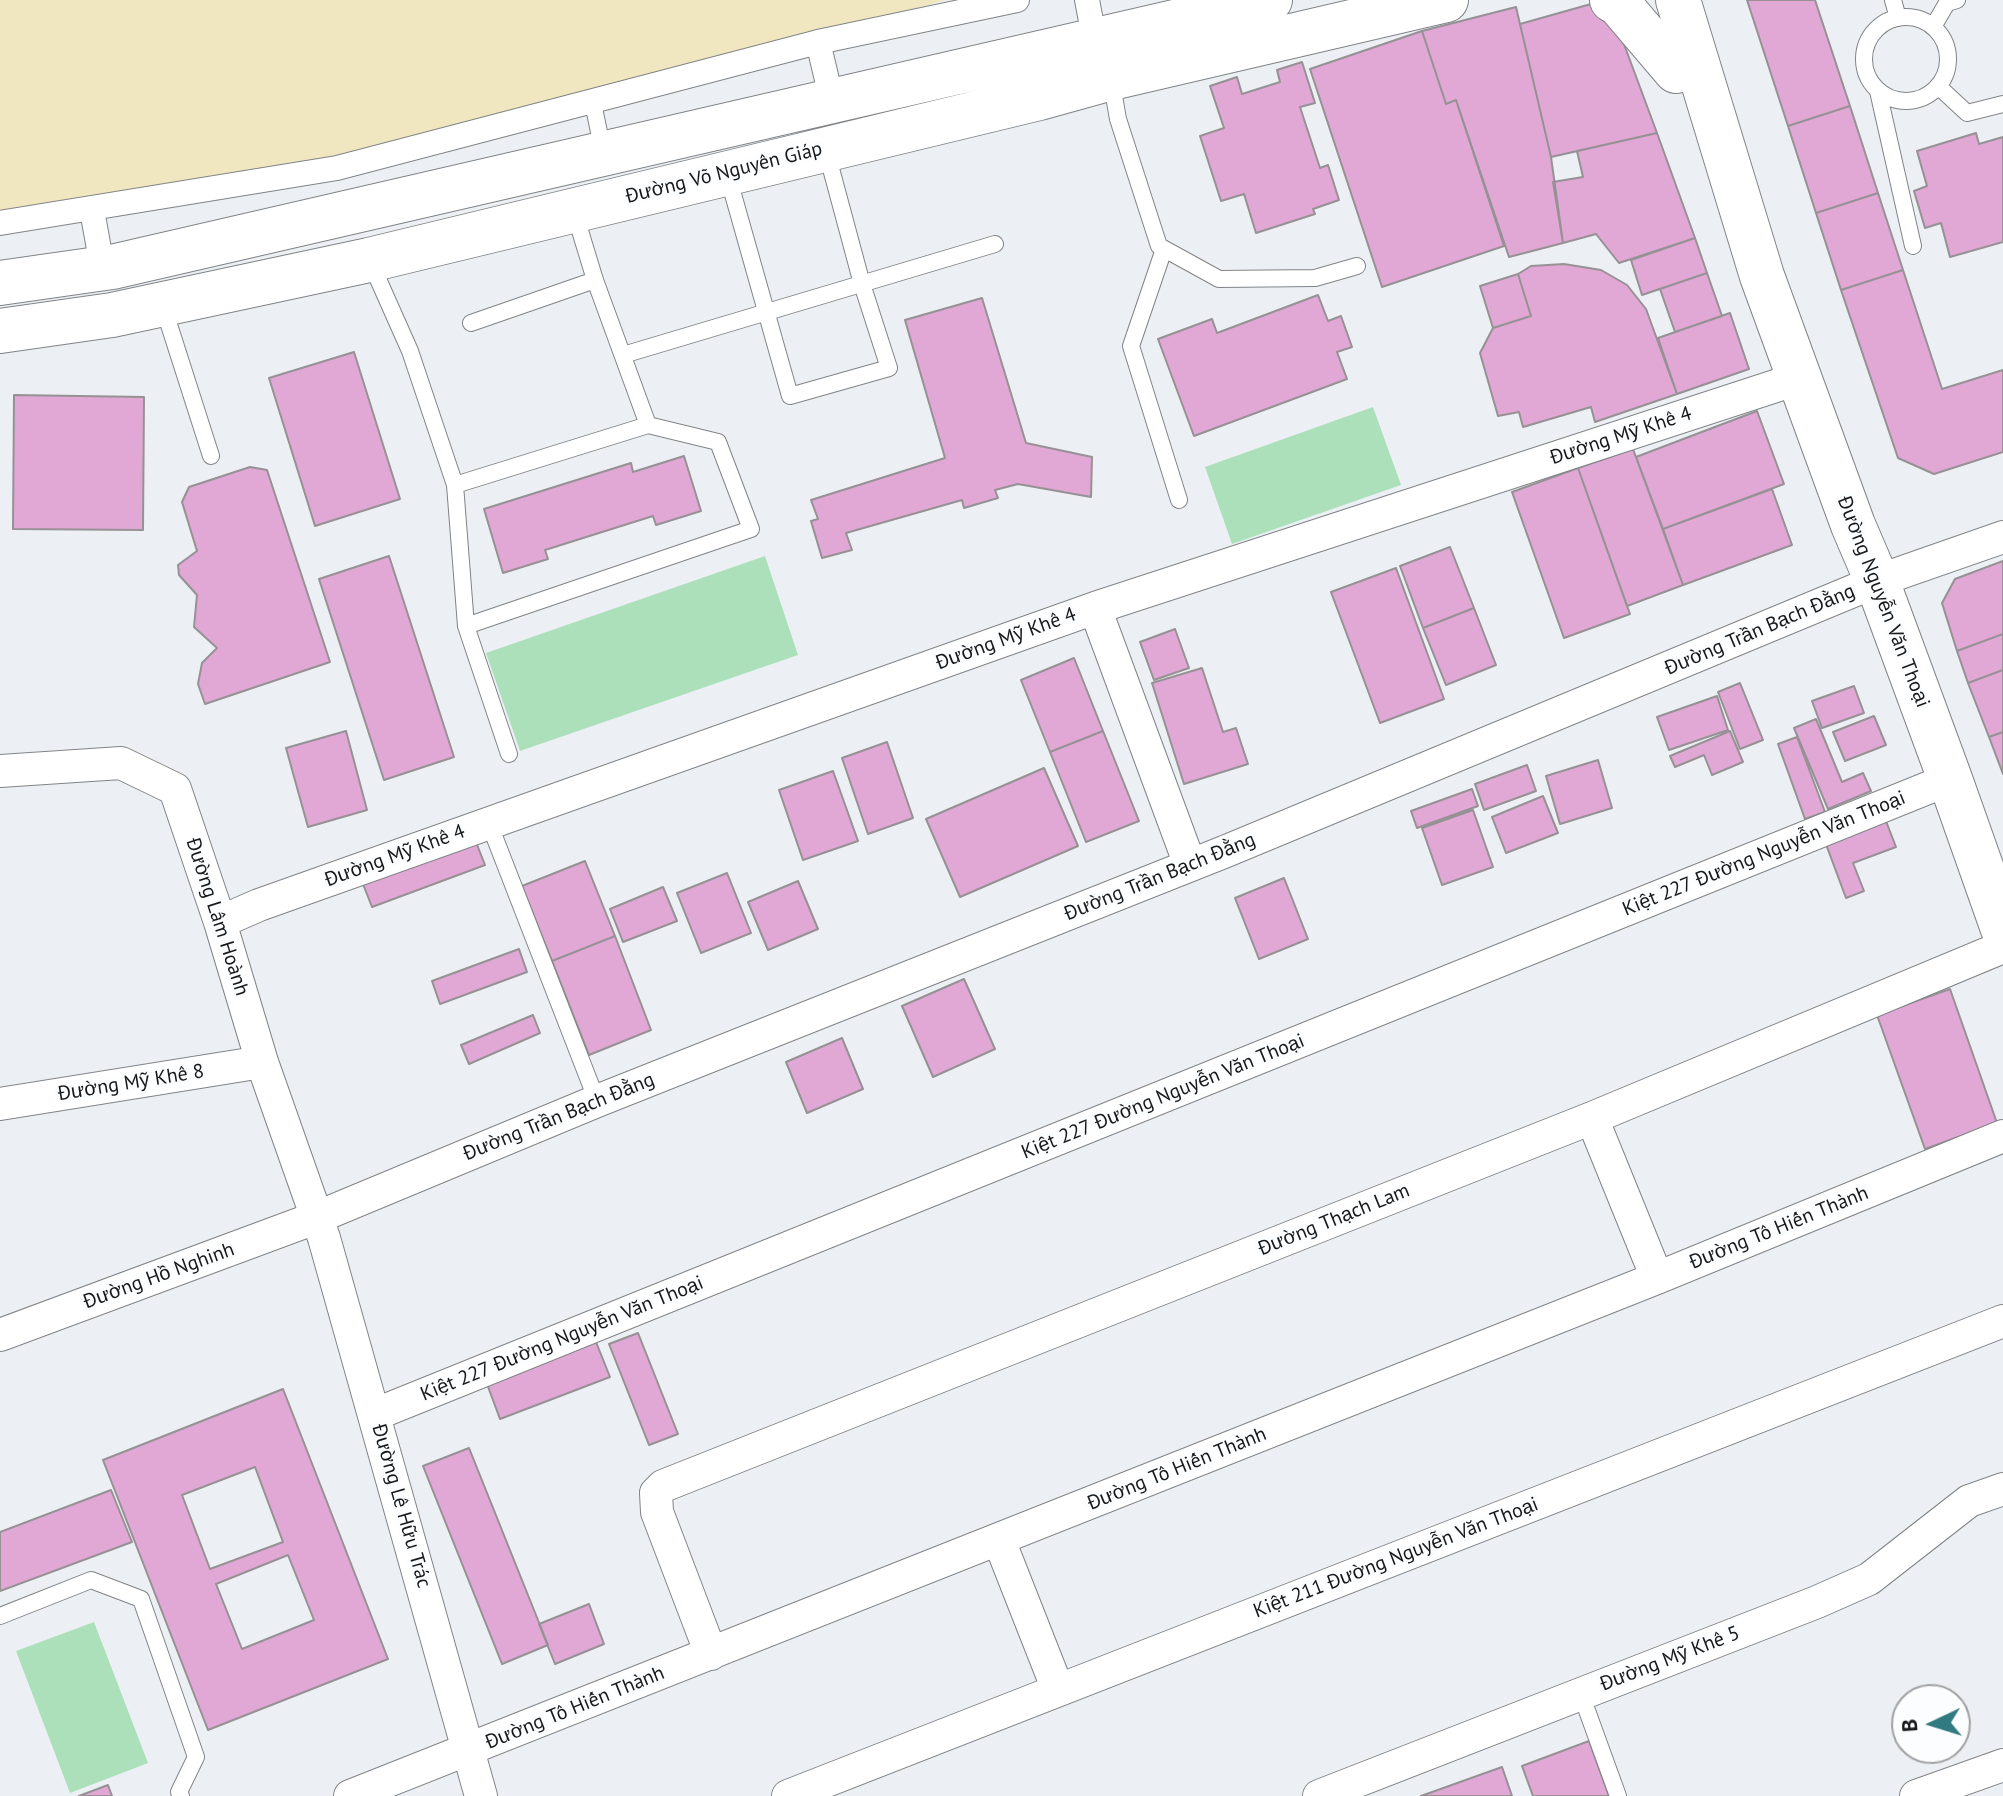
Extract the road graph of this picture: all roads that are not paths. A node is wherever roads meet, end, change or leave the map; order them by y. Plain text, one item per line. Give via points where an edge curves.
1 (1017, 0) edge
2 (1087, 0) edge
3 (1270, 0) edge
4 (1446, 0) edge
5 (1612, 0) edge
6 (1645, 0) edge
7 (1678, 0) edge
8 (1704, 0) edge
9 (1893, 0) edge
10 (1957, 0) edge
11 (1898, 18) junction
12 (1092, 26) dead end
13 (1933, 27) junction
14 (818, 42) junction
15 (1686, 68) junction
16 (1111, 78) junction
17 (828, 84) dead end
18 (1939, 87) junction
19 (1878, 91) junction
20 (593, 103) junction
21 (2003, 104) edge
22 (600, 137) dead end
23 (825, 148) junction
24 (337, 168) junction
25 (727, 172) junction
26 (345, 200) dead end
27 (92, 210) junction
28 (573, 210) junction
29 (0, 223) edge
30 (995, 244) dead end
31 (1913, 246) dead end
32 (99, 249) dead end
33 (1164, 249) junction
34 (369, 260) junction
35 (1357, 266) dead end
36 (595, 280) junction
37 (0, 283) edge
38 (862, 284) junction
39 (162, 304) junction
40 (766, 313) junction
41 (471, 323) dead end
42 (0, 331) edge
43 (623, 355) junction
44 (1800, 378) junction
45 (648, 425) junction
46 (211, 456) dead end
47 (455, 485) junction
48 (1179, 500) dead end
49 (2003, 537) edge
50 (1877, 581) junction
51 (1095, 608) junction
52 (466, 626) junction
53 (509, 754) dead end
54 (0, 771) edge
55 (1950, 779) junction
56 (489, 823) junction
57 (1190, 865) junction
58 (220, 922) junction
59 (2003, 929) edge
60 (2003, 947) edge
61 (262, 1062) junction
62 (597, 1101) junction
63 (0, 1104) edge
64 (1592, 1118) junction
65 (2003, 1136) edge
66 (318, 1217) junction
67 (1657, 1278) junction
68 (2003, 1321) edge
69 (0, 1335) edge
70 (376, 1414) junction
71 (2003, 1489) edge
72 (999, 1540) junction
73 (0, 1616) edge
74 (711, 1654) junction
75 (1058, 1690) junction
76 (1581, 1694) junction
77 (469, 1750) junction
78 (2003, 1765) edge
79 (181, 1796) edge
80 (350, 1796) edge
81 (481, 1796) edge
82 (788, 1796) edge
83 (1319, 1796) edge
84 (1618, 1796) edge
85 (1916, 1796) edge

1 - 14 street
2 - 12 street
3 - 37 main road via 127,263
4 - 16 main road, Đường Võ Nguyên Giáp
5 - 15 main road
6 - 15 main road, Đường Nguyễn Văn Thoại
7 - 15 main road, Đường Nguyễn Văn Thoại
8 - 15 main road
9 - 11 lane
10 - 13 lane via 1947,3
11 - 13 lane via 1911,17
11 - 19 lane via 1875,30 1868,42 1865,68
13 - 18 lane via 1947,49
14 - 17 street
14 - 20 street
15 - 44 main road, Đường Nguyễn Văn Thoại
16 - 23 main road, Đường Võ Nguyên Giáp
16 - 33 lane via 1122,133
18 - 19 lane via 1903,101
18 - 21 lane via 1967,113
19 - 31 lane
20 - 22 lane
20 - 24 street
23 - 25 main road, Đường Võ Nguyên Giáp
23 - 38 lane
24 - 26 street
24 - 27 street
25 - 28 main road, Đường Võ Nguyên Giáp
25 - 40 lane
27 - 29 street
27 - 32 street
28 - 34 main road, Đường Võ Nguyên Giáp
28 - 36 lane
30 - 38 lane
33 - 35 lane via 1219,279 1315,278
33 - 48 lane via 1131,346
34 - 39 main road, Đường Võ Nguyên Giáp
34 - 47 lane via 410,351
36 - 41 lane
36 - 43 lane
38 - 40 lane
38 - 40 lane via 889,368 790,396
39 - 42 main road, Đường Võ Nguyên Giáp
39 - 46 lane
40 - 43 lane
43 - 45 lane
44 - 50 main road, Đường Nguyễn Văn Thoại
44 - 51 street, Đường Mỹ Khê 4
45 - 47 lane
45 - 52 lane via 718,442 751,529
47 - 52 lane
49 - 50 street, Đường Trần Bạch Đằng
50 - 55 main road, Đường Nguyễn Văn Thoại
50 - 57 street, Đường Trần Bạch Đằng
51 - 56 street, Đường Mỹ Khê 4
51 - 57 street
52 - 53 lane
54 - 58 street, Đường Lâm Hoành via 121,763 175,789
55 - 59 main road, Đường Nguyễn Văn Thoại
55 - 70 street, Kiệt 227 Đường Nguyễn Văn Thoại
56 - 58 street, Đường Mỹ Khê 4
56 - 62 lane
57 - 62 street, Đường Trần Bạch Đằng
58 - 61 street, Đường Lâm Hoành
60 - 64 street, Đường Thạch Lam
61 - 63 street, Đường Mỹ Khê 8
61 - 66 street, Đường Lâm Hoành
62 - 66 street, Đường Trần Bạch Đằng
64 - 67 street
64 - 74 street, Đường Thạch Lam via 663,1486 656,1493 657,1512
65 - 67 street, Đường Tô Hiến Thành
66 - 69 street, Đường Hồ Nghinh
66 - 70 street, Đường Lê Hữu Trác
67 - 72 street, Đường Tô Hiến Thành
68 - 75 street, Kiệt 211 Đường Nguyễn Văn Thoại
70 - 77 street, Đường Lê Hữu Trác
71 - 76 street, Đường Mỹ Khê 5 via 1969,1501 1869,1579
72 - 74 street, Đường Tô Hiến Thành
72 - 75 street
73 - 79 lane via 91,1580 141,1599 196,1757
74 - 77 street, Đường Tô Hiến Thành
75 - 82 street, Kiệt 211 Đường Nguyễn Văn Thoại
76 - 83 street, Đường Mỹ Khê 5
76 - 84 lane
77 - 80 street, Đường Tô Hiến Thành
77 - 81 street, Đường Lê Hữu Trác
78 - 85 street

